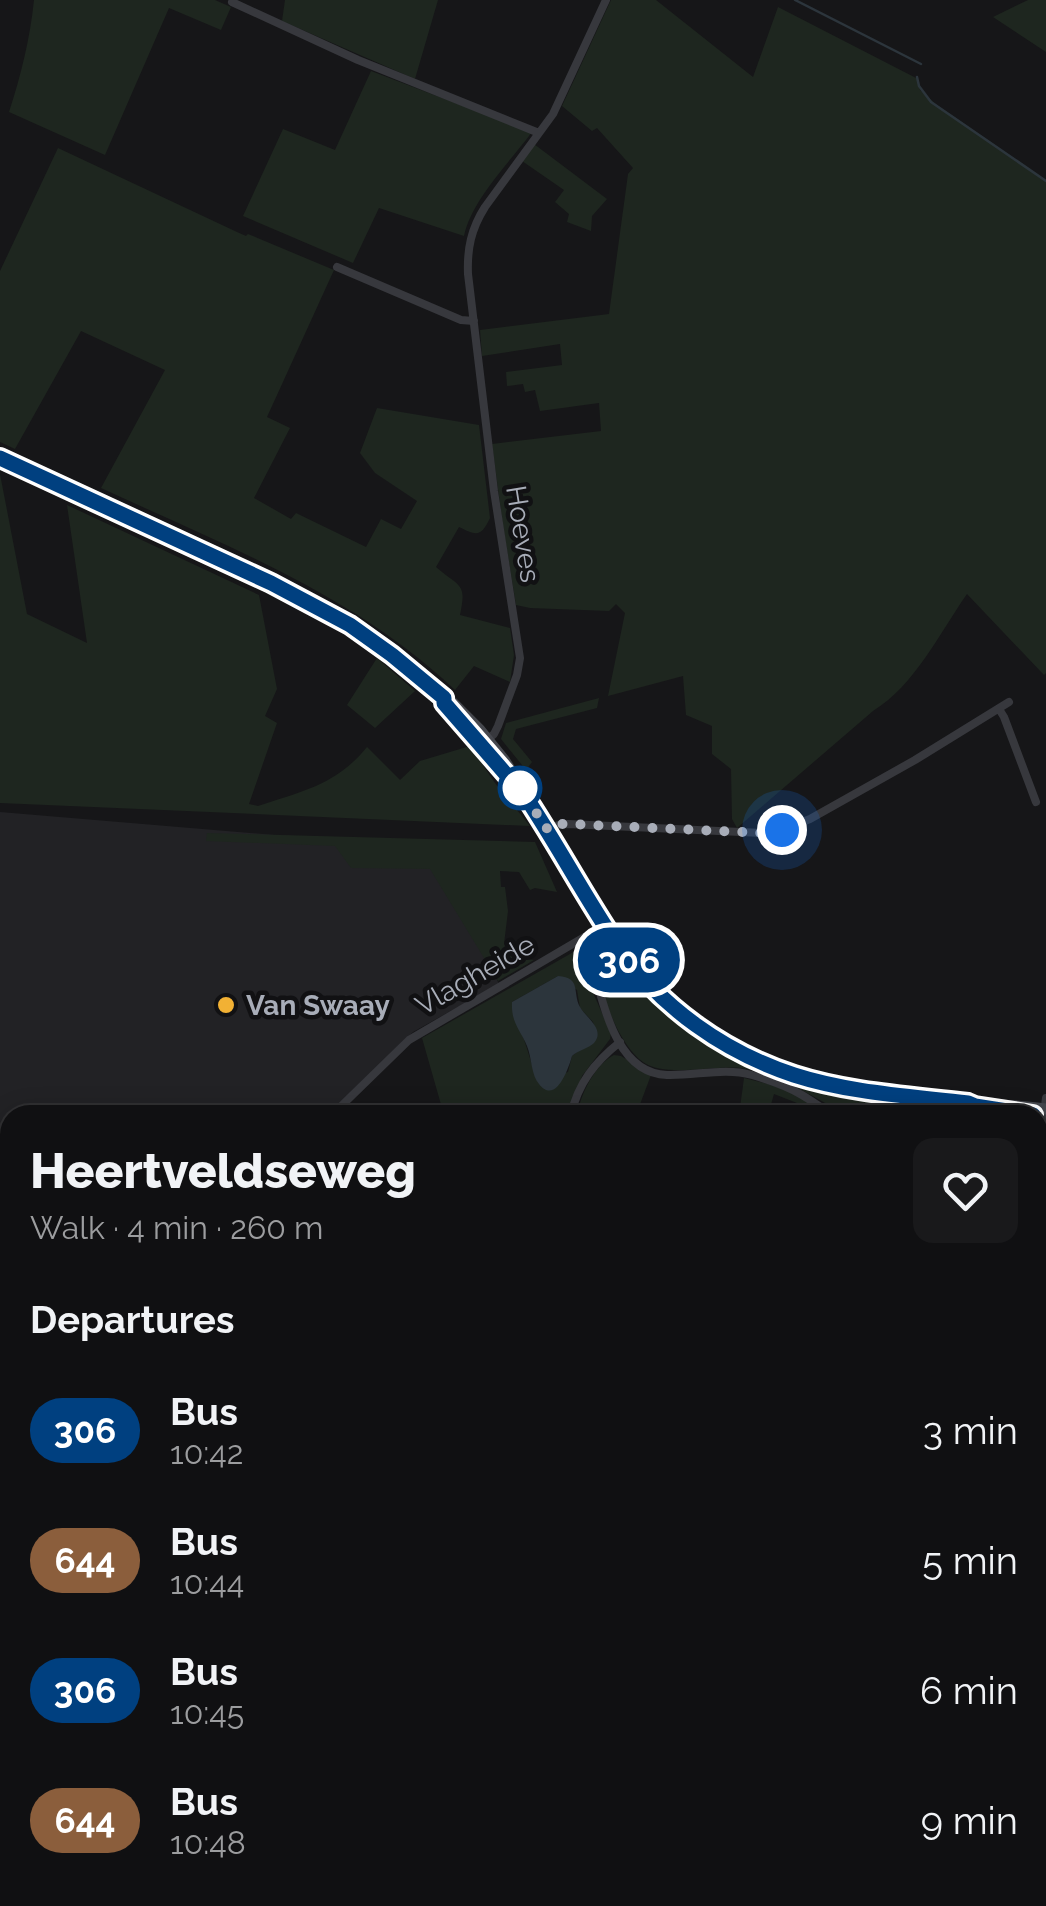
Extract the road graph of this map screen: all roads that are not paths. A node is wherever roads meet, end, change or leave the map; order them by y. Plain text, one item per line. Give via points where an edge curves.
1 (606, 0) edge
2 (232, 2) dead end
3 (539, 133) junction
4 (336, 268) dead end
5 (474, 320) junction
6 (0, 458) edge
7 (1009, 702) dead end
8 (998, 709) junction
9 (485, 742) junction
10 (1036, 802) dead end
11 (548, 830) junction
12 (605, 924) junction
13 (584, 939) junction
14 (620, 1042) junction
15 (342, 1105) edge
16 (574, 1105) edge
17 (818, 1105) edge
18 (1008, 1105) edge

1 - 3 street, Hoeves
2 - 3 street
3 - 5 street, Hoeves via 475,222 468,256
4 - 5 street
5 - 9 street, Hoeves via 520,658 498,726
6 - 9 main road via 350,625 444,698
7 - 8 street
8 - 10 street
8 - 11 street via 788,829 560,824
9 - 11 main road
11 - 12 main road
12 - 13 street, Vlagheide
12 - 18 main road via 664,1000 746,1056 830,1084
13 - 14 street
13 - 15 street, Vlagheide via 409,1040
14 - 16 street via 588,1074
14 - 17 street via 650,1071 752,1075

